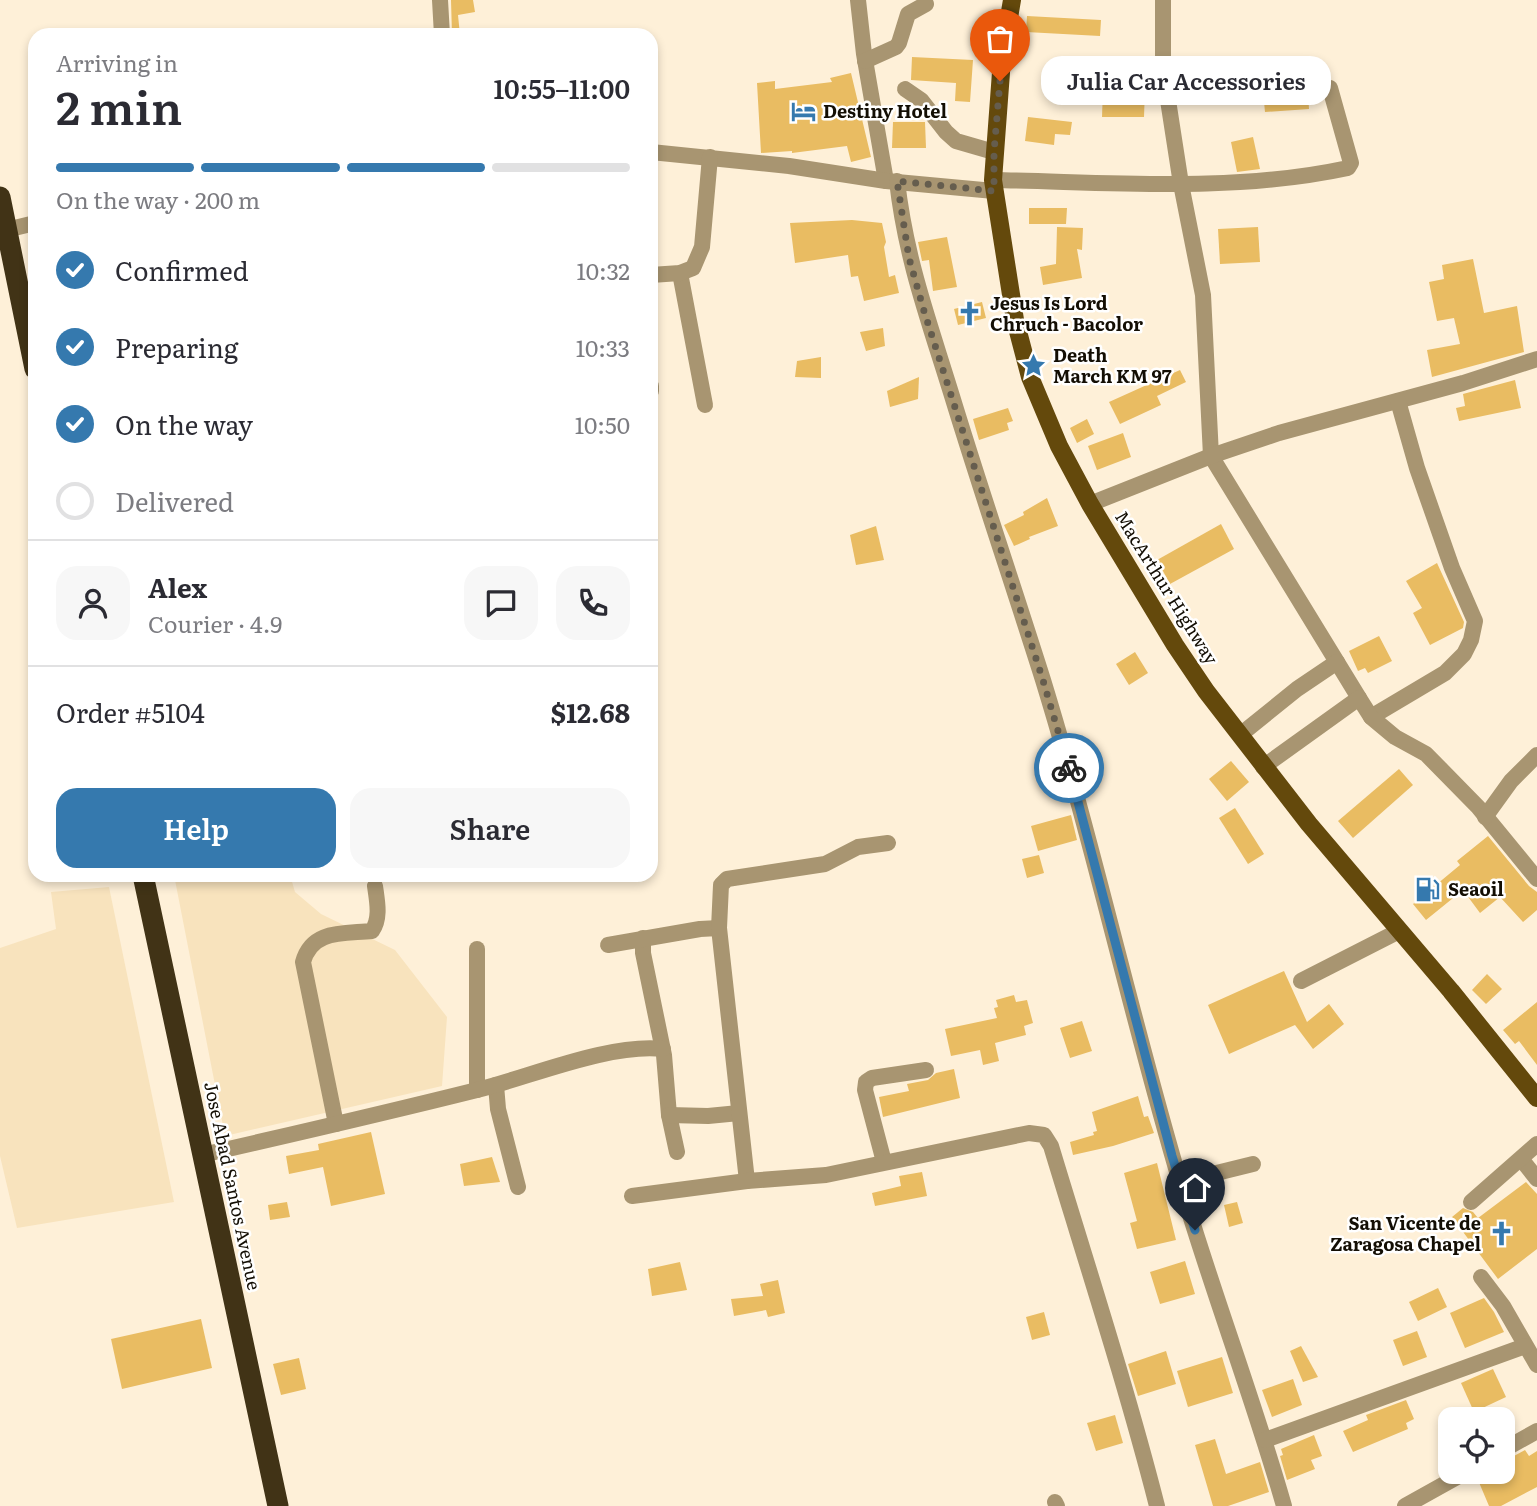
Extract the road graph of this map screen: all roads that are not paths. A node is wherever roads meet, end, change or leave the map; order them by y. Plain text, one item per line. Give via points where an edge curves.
1 (440, 0) edge
2 (858, 0) edge
3 (1012, 0) edge
4 (1163, 0) edge
5 (926, 4) dead end
6 (442, 28) edge
7 (865, 61) junction
8 (1330, 88) dead end
9 (905, 89) dead end
10 (658, 152) edge
11 (994, 152) junction
12 (710, 156) junction
13 (891, 181) junction
14 (1181, 184) junction
15 (994, 185) junction
16 (0, 197) edge
17 (28, 225) edge
18 (6, 230) junction
19 (680, 273) junction
20 (658, 275) edge
21 (28, 335) edge
22 (1537, 359) edge
23 (1398, 401) junction
24 (705, 405) dead end
25 (1211, 456) junction
26 (1090, 504) junction
27 (1337, 662) junction
28 (1360, 698) junction
29 (1371, 717) junction
30 (1240, 735) junction
31 (1537, 755) edge
32 (1263, 767) junction
33 (1485, 817) junction
34 (888, 843) dead end
35 (1537, 879) edge
36 (143, 882) edge
37 (375, 886) dead end
38 (719, 928) junction
39 (1399, 931) junction
40 (643, 939) junction
41 (608, 945) dead end
42 (477, 949) dead end
43 (1301, 981) dead end
44 (663, 1049) junction
45 (926, 1070) dead end
46 (496, 1085) junction
47 (477, 1090) junction
48 (1537, 1098) edge
49 (739, 1113) junction
50 (669, 1115) junction
51 (335, 1124) junction
52 (1537, 1144) edge
53 (677, 1152) dead end
54 (202, 1156) junction
55 (1522, 1160) junction
56 (884, 1163) junction
57 (1253, 1164) dead end
58 (1537, 1179) edge
59 (747, 1181) junction
60 (1180, 1182) junction
61 (518, 1187) dead end
62 (632, 1196) dead end
63 (1471, 1202) dead end
64 (1481, 1277) dead end
65 (1525, 1346) junction
66 (1537, 1365) edge
67 (1537, 1431) edge
68 (1265, 1440) junction
69 (1515, 1443) edge
70 (1446, 1484) edge
71 (1410, 1505) edge
72 (278, 1506) edge
73 (1157, 1506) edge
74 (1284, 1506) edge

1 - 6 street
2 - 7 street
3 - 11 main road, MacArthur Highway
4 - 14 street via 1163,68
5 - 7 street via 908,14 896,47
7 - 13 street
8 - 14 street via 1351,163 1348,168 1278,181
9 - 11 street via 922,100 956,141
10 - 12 street
11 - 15 main road, MacArthur Highway
12 - 13 street
12 - 19 street via 702,247 693,268
13 - 15 street
13 - 60 street via 924,311 1077,796
14 - 15 street
14 - 25 street via 1203,295
15 - 26 main road, MacArthur Highway via 1015,320 1030,377
16 - 18 highway
17 - 18 street
18 - 21 highway
19 - 20 street
19 - 24 street
22 - 23 street
23 - 25 street
23 - 29 street via 1417,468 1475,621 1464,654 1445,673
25 - 26 street
25 - 27 street
26 - 30 main road, MacArthur Highway via 1175,645
27 - 28 street
27 - 30 street
28 - 29 street
28 - 32 street
29 - 33 street via 1426,754
30 - 32 main road, MacArthur Highway
31 - 33 street via 1511,780
32 - 39 main road, MacArthur Highway
33 - 35 street
34 - 38 street via 858,847 825,864 727,879 721,885
36 - 54 highway, Jose Abad Santos Avenue
37 - 51 street via 378,909 372,931 322,936 311,944 303,962
38 - 40 street
38 - 49 street
39 - 43 street
39 - 48 main road, MacArthur Highway
40 - 41 street
40 - 44 street
42 - 47 street
44 - 46 street via 582,1059
44 - 50 street
45 - 56 street via 866,1082
46 - 47 street
46 - 61 street
47 - 51 street
49 - 50 street
49 - 59 street
50 - 53 street
51 - 54 street
52 - 55 street
54 - 72 highway, Jose Abad Santos Avenue
55 - 58 street
55 - 63 street
56 - 59 street via 826,1175
56 - 73 street via 1029,1133 1044,1135
57 - 60 street
59 - 62 street
60 - 68 street
64 - 65 street
65 - 66 street
65 - 68 street
67 - 69 street
68 - 74 street
70 - 71 street

